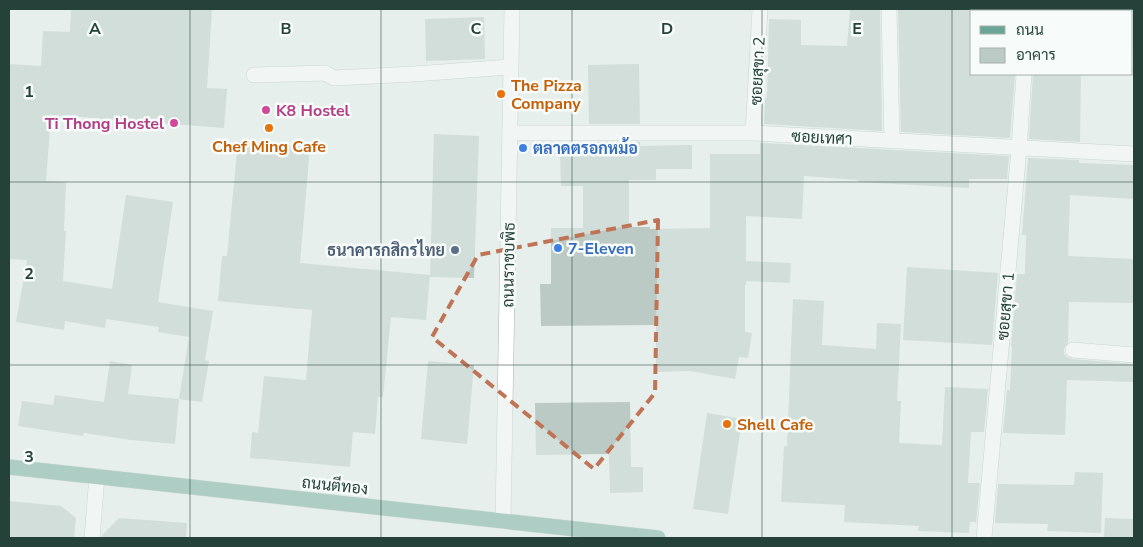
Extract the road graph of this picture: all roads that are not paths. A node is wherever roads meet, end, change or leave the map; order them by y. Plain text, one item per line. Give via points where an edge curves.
1 (512, 9) edge
2 (760, 9) edge
3 (889, 9) edge
4 (511, 67) junction
5 (254, 75) dead end
6 (1024, 75) edge
7 (754, 133) junction
8 (510, 134) junction
9 (892, 140) junction
10 (1019, 149) junction
11 (1134, 154) edge
12 (1073, 350) dead end
13 (1134, 354) edge
14 (9, 466) edge
15 (97, 476) junction
16 (503, 521) junction
17 (92, 538) edge
18 (658, 538) edge
19 (984, 538) edge

1 - 4 street, ถนนราชบพิธ
2 - 7 street, ซอยสุขา 2
3 - 9 street
4 - 5 street via 334,78 325,73
4 - 8 street, ถนนราชบพิธ
6 - 10 street, ซอยสุขา 1
7 - 8 street, ซอยเทศา
7 - 9 street, ซอยเทศา
8 - 16 street, ถนนราชบพิธ
9 - 10 street, ซอยเทศา
10 - 11 street, ซอยเทศา
10 - 19 street, ซอยสุขา 1
12 - 13 street
14 - 15 main road, ถนนตีทอง
15 - 16 main road, ถนนตีทอง
15 - 17 street
16 - 18 main road, ถนนตีทอง

